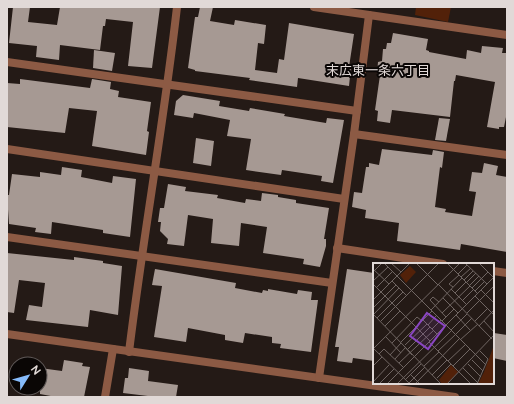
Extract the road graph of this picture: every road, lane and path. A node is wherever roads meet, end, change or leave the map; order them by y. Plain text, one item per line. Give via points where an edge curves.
1 (177, 7) edge
2 (314, 7) edge
3 (329, 8) edge
4 (369, 15) junction
5 (507, 35) edge
6 (7, 62) edge
7 (168, 84) junction
8 (357, 111) junction
9 (354, 134) junction
10 (7, 149) edge
11 (507, 155) edge
12 (154, 170) junction
13 (344, 198) junction
14 (7, 237) edge
15 (337, 248) junction
16 (141, 255) junction
17 (436, 263) edge
18 (494, 271) edge
19 (507, 273) edge
20 (332, 283) junction
21 (7, 334) edge
22 (113, 349) junction
23 (129, 352) junction
24 (319, 378) junction
25 (106, 397) edge
26 (455, 397) edge

1 - 7 street
2 - 3 street
3 - 4 street
4 - 5 street
4 - 8 street
6 - 7 street
7 - 8 street
7 - 12 street
8 - 9 street
9 - 11 street
9 - 13 street
10 - 12 street
12 - 13 street
12 - 16 street
13 - 15 street
14 - 16 street
15 - 17 street
15 - 20 street
16 - 20 street
16 - 23 street
18 - 19 street
20 - 24 street
21 - 22 street
22 - 23 street
22 - 25 street
23 - 24 street
24 - 26 street

